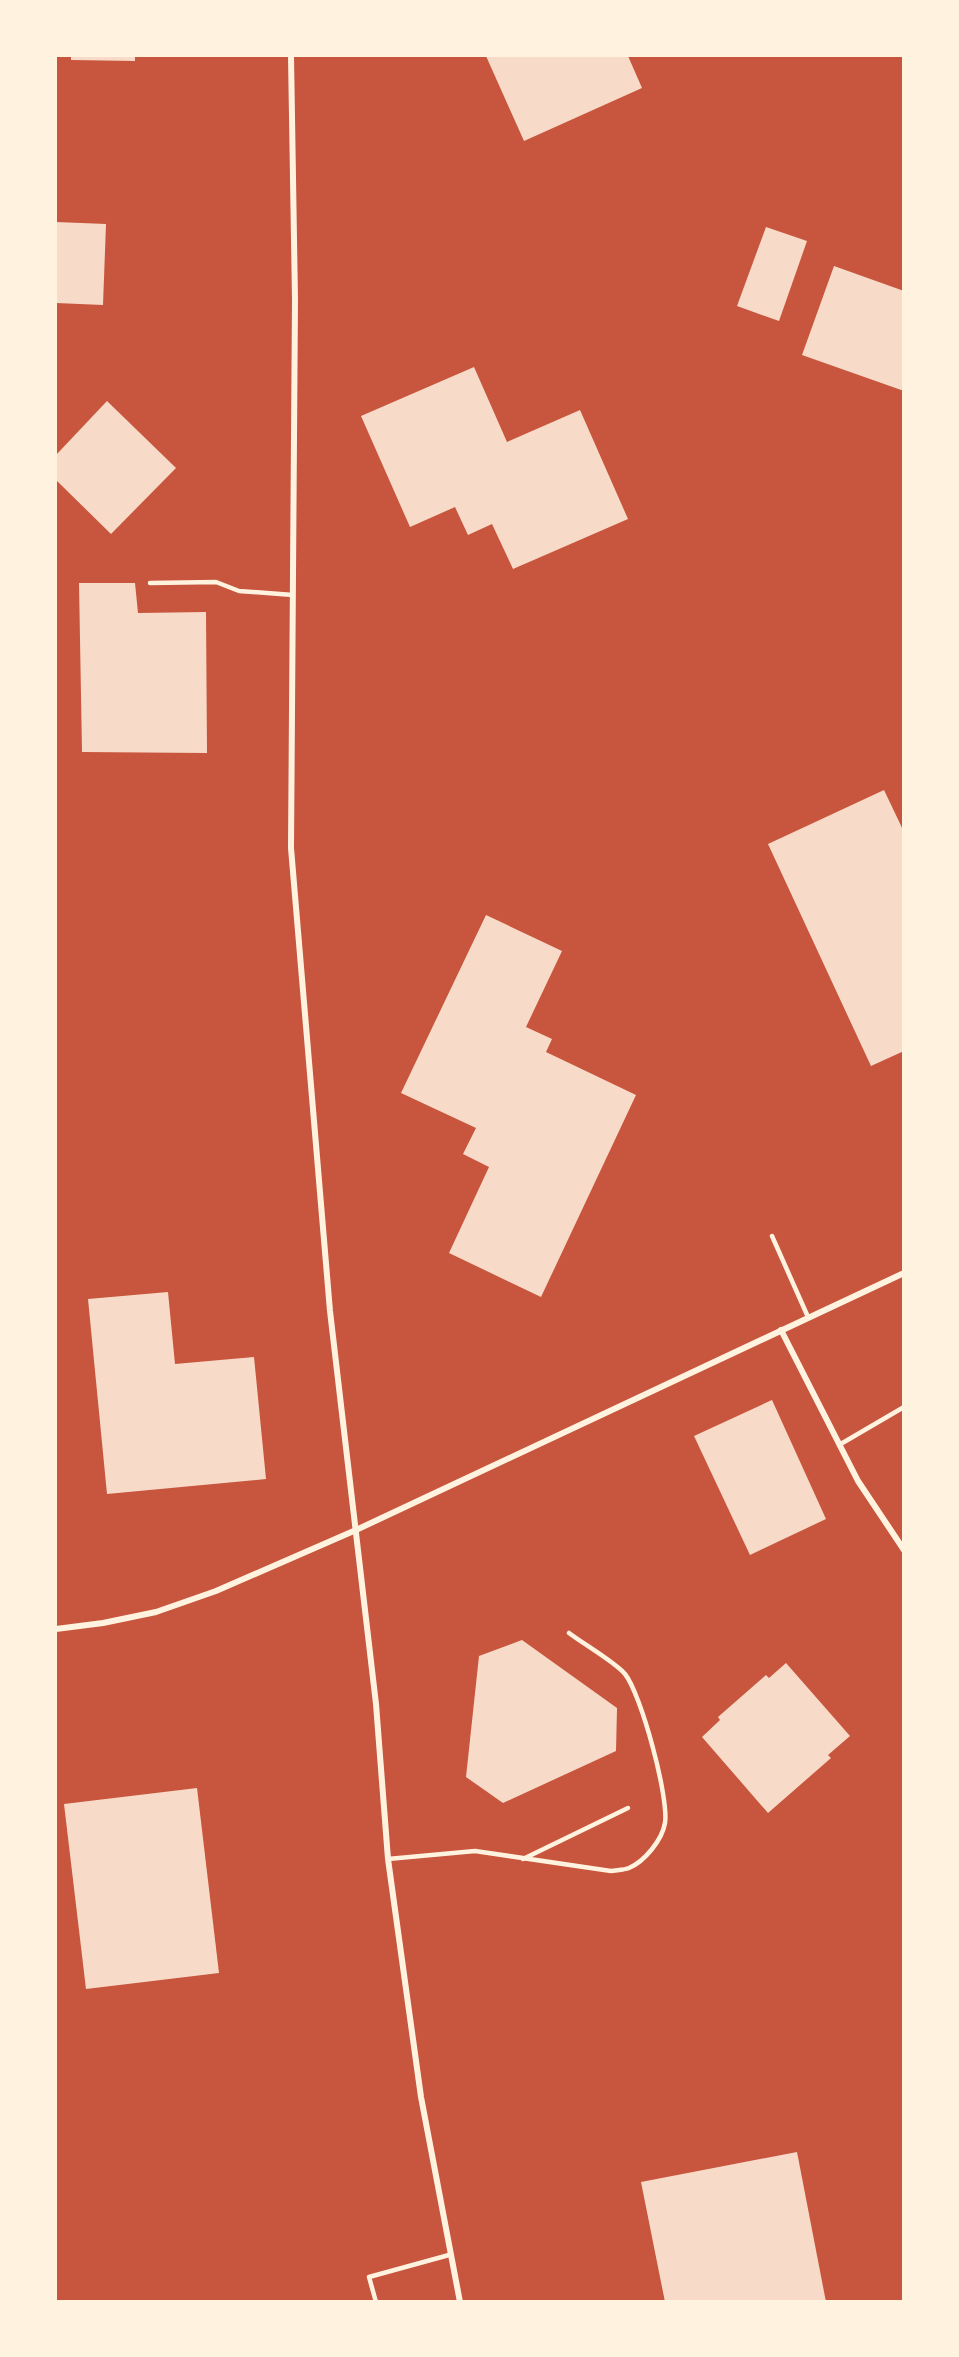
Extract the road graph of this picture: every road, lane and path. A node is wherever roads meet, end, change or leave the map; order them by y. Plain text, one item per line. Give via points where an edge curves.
1 (291, 56) edge
2 (150, 583) dead end
3 (293, 595) junction
4 (772, 1236) dead end
5 (903, 1273) edge
6 (808, 1317) junction
7 (781, 1330) junction
8 (903, 1407) edge
9 (839, 1445) junction
10 (356, 1530) junction
11 (903, 1550) edge
12 (56, 1629) edge
13 (569, 1633) dead end
14 (628, 1808) dead end
15 (388, 1859) junction
16 (523, 1859) junction
17 (450, 2255) junction
18 (376, 2301) edge
19 (460, 2301) edge

1 - 3 street via 295,300
2 - 3 lane via 216,582 239,591
3 - 10 street via 291,848 330,1311
4 - 6 lane
5 - 6 street
6 - 7 street
7 - 9 street
7 - 10 street
8 - 9 lane
9 - 11 street
10 - 12 street via 183,1604 103,1623
10 - 15 street via 376,1704
13 - 16 lane via 624,1673 638,1700 665,1806 665,1824 646,1856 629,1868 611,1871
14 - 16 lane
15 - 16 lane via 475,1851
15 - 17 street via 421,2097
17 - 18 lane via 369,2277
17 - 19 street

